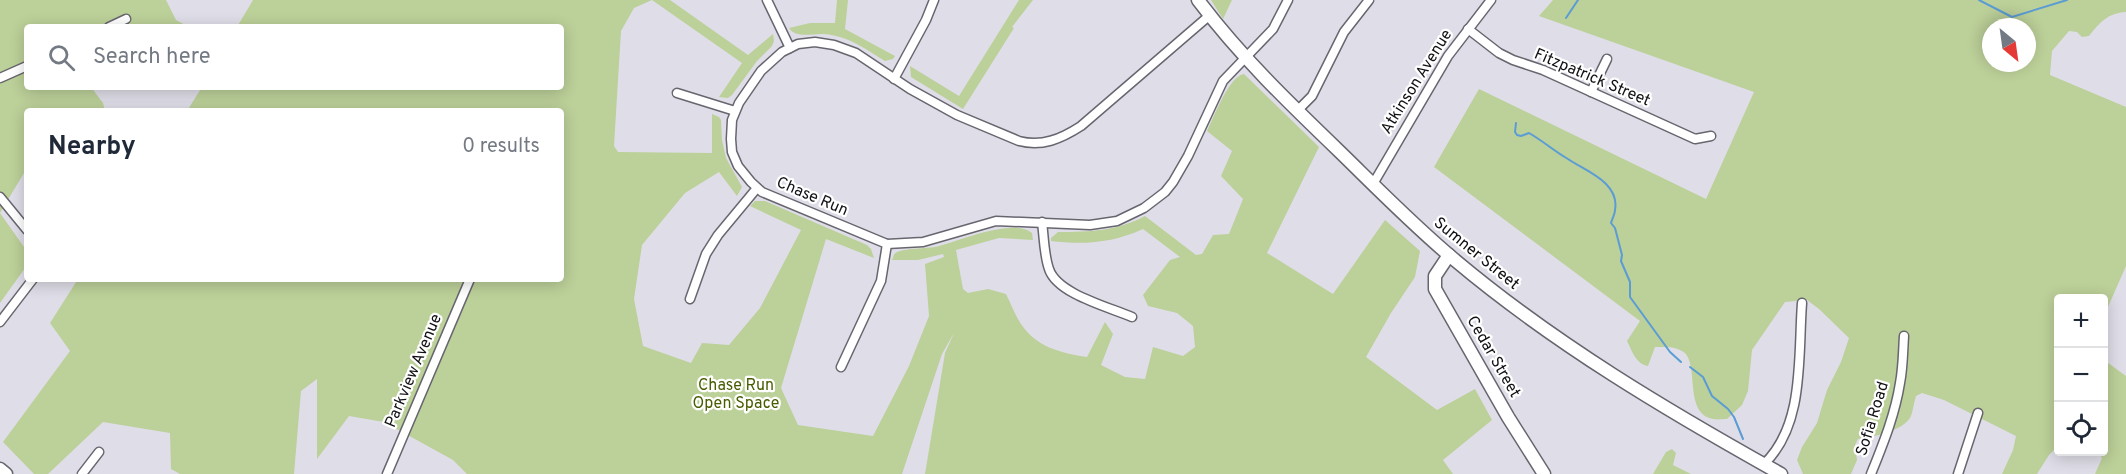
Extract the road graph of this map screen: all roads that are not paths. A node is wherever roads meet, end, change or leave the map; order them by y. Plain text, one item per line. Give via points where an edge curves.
1 (767, 0) edge
2 (934, 0) edge
3 (1198, 0) edge
4 (1288, 0) edge
5 (1369, 0) edge
6 (1491, 0) edge
7 (1210, 15) junction
8 (126, 19) dead end
9 (115, 24) edge
10 (1468, 29) junction
11 (790, 48) junction
12 (1246, 59) junction
13 (1608, 59) dead end
14 (24, 67) edge
15 (0, 78) edge
16 (894, 79) junction
17 (1591, 92) junction
18 (677, 93) dead end
19 (735, 111) junction
20 (1298, 111) junction
21 (1711, 136) dead end
22 (1373, 184) junction
23 (757, 188) junction
24 (0, 197) edge
25 (1042, 222) junction
26 (24, 226) edge
27 (887, 244) junction
28 (1449, 255) junction
29 (31, 282) edge
30 (469, 282) edge
31 (690, 299) dead end
32 (1802, 303) dead end
33 (1132, 317) dead end
34 (0, 322) edge
35 (1904, 336) dead end
36 (841, 367) dead end
37 (1978, 413) dead end
38 (99, 452) dead end
39 (1764, 464) junction
40 (0, 469) edge
41 (6, 474) edge
42 (82, 474) edge
43 (387, 474) edge
44 (1544, 474) edge
45 (1781, 474) edge
46 (1871, 474) edge
47 (1958, 474) edge

1 - 11 street
2 - 16 street
3 - 7 main road, Sumner Street
4 - 12 street, Chase Run via 1273,29
5 - 20 street via 1344,32 1312,96
6 - 10 street, Atkinson Avenue
7 - 12 main road, Sumner Street
7 - 16 street, Chase Run via 1089,120 1051,141 1027,143 1010,137 957,115
8 - 9 street
10 - 17 street, Fitzpatrick Street via 1513,60
10 - 22 street, Atkinson Avenue via 1441,67
11 - 16 street, Chase Run via 815,42 834,45 856,53
11 - 19 street, Chase Run via 761,71
12 - 20 main road, Sumner Street
12 - 25 street, Chase Run via 1223,81 1180,172 1155,200 1131,216 1110,223
13 - 17 street
14 - 15 street
17 - 21 street, Fitzpatrick Street via 1695,139
18 - 19 street
19 - 23 street, Chase Run via 732,152 742,172
20 - 22 main road, Sumner Street
22 - 28 main road, Sumner Street
23 - 27 street, Chase Run
23 - 31 street via 711,245
24 - 26 street
25 - 27 street, Chase Run via 996,221 923,242
25 - 33 street via 1054,279 1064,288
27 - 36 street via 880,281
28 - 39 main road, Sumner Street via 1599,366
28 - 44 main road, Cedar Street via 1435,276 1435,289
29 - 34 street
30 - 43 street, Parkview Avenue
32 - 39 street via 1794,411 1779,448
35 - 46 street, Sofia Road via 1895,407
37 - 47 street
38 - 42 street
39 - 45 main road, Sumner Street
40 - 41 main road

